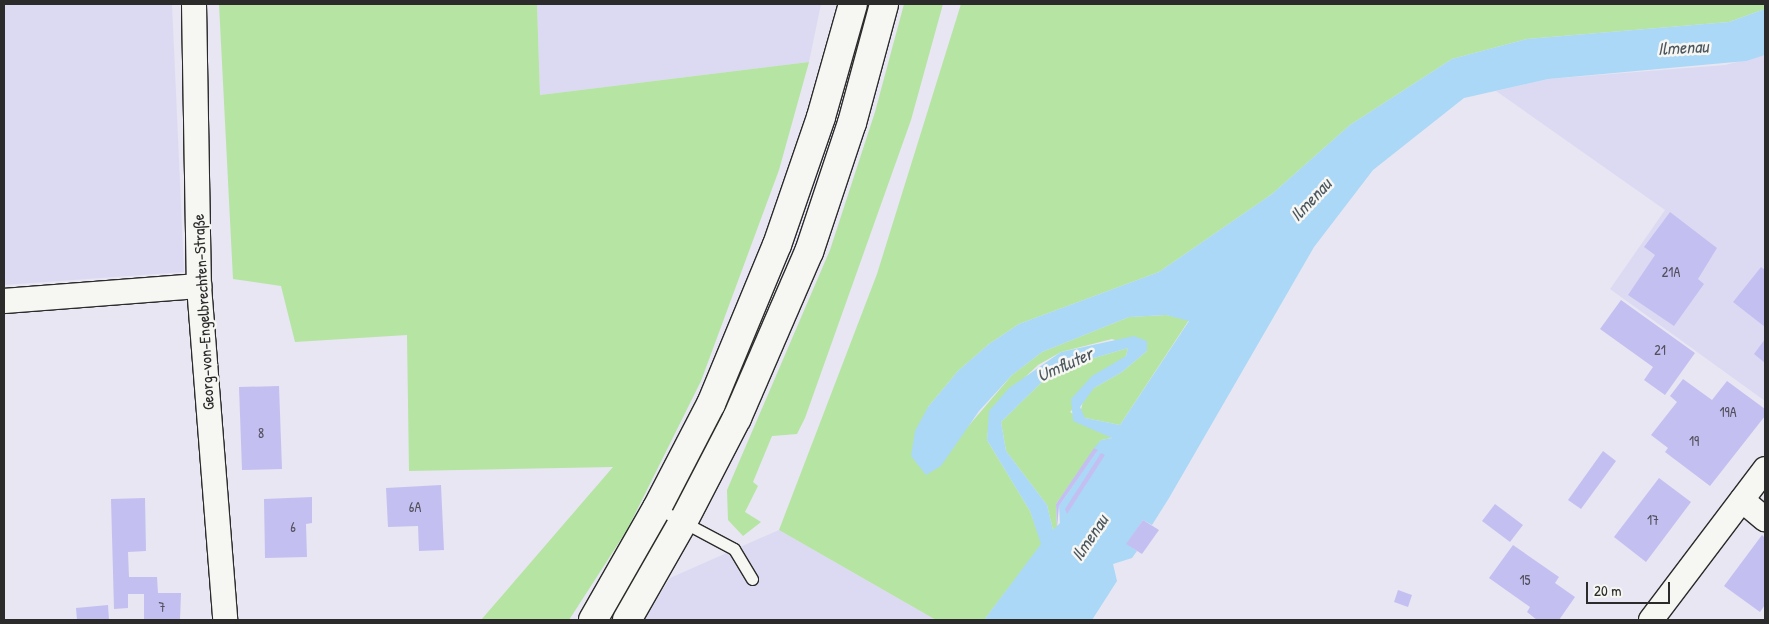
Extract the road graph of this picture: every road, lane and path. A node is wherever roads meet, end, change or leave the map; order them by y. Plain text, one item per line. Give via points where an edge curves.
1 (194, 4) edge
2 (853, 4) edge
3 (884, 4) edge
4 (199, 286) junction
5 (4, 300) edge
6 (1765, 469) edge
7 (1742, 500) junction
8 (658, 508) junction
9 (1765, 519) edge
10 (684, 522) junction
11 (752, 579) dead end
12 (224, 620) edge
13 (593, 620) edge
14 (627, 620) edge
15 (1651, 620) edge

1 - 4 street, Georg-von-Engelbrechten-Straße
2 - 8 main road via 822,117 776,245 711,404
3 - 10 main road via 852,123 809,252 737,418
4 - 5 street
4 - 12 street, Georg-von-Engelbrechten-Straße
6 - 7 street
7 - 9 street
7 - 15 street
8 - 10 lane
8 - 13 main road
10 - 11 lane via 734,549
10 - 14 main road

